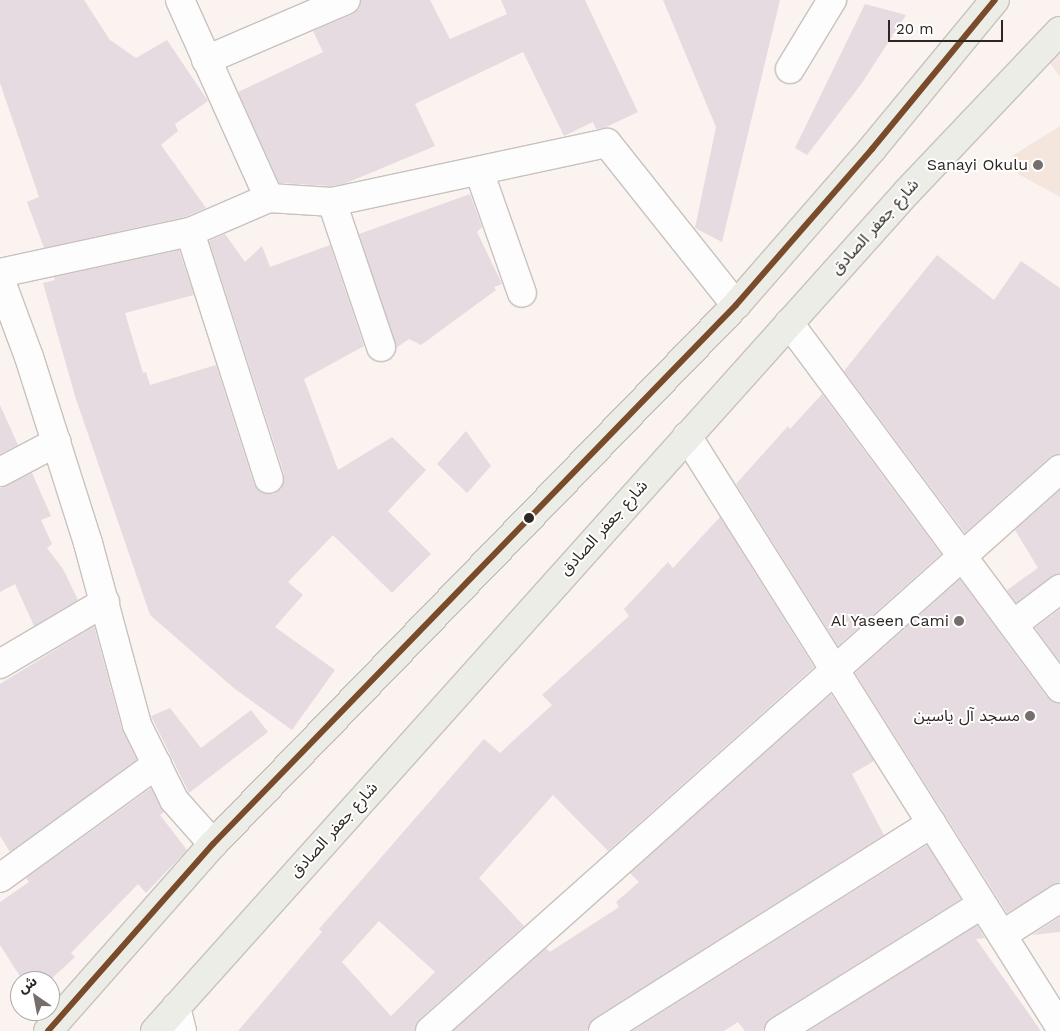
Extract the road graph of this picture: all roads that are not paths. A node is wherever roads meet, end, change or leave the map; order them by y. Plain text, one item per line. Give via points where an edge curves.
1 (180, 0) edge
2 (346, 0) edge
3 (832, 0) edge
4 (995, 0) edge
5 (1060, 32) edge
6 (206, 60) junction
7 (790, 69) dead end
8 (479, 171) junction
9 (270, 198) junction
10 (332, 202) junction
11 (190, 232) junction
12 (0, 273) edge
13 (0, 279) edge
14 (522, 293) dead end
15 (736, 305) junction
16 (7, 320) edge
17 (789, 322) junction
18 (381, 347) dead end
19 (687, 436) junction
20 (57, 442) junction
21 (1060, 469) edge
22 (0, 472) edge
23 (269, 479) dead end
24 (962, 555) junction
25 (1060, 590) edge
26 (105, 602) junction
27 (1014, 624) junction
28 (0, 664) edge
29 (834, 672) junction
30 (1060, 688) edge
31 (156, 764) junction
32 (932, 823) junction
33 (213, 844) junction
34 (0, 878) edge
35 (1060, 898) edge
36 (982, 904) junction
37 (1002, 935) junction
38 (179, 1019) edge
39 (1060, 1026) edge
40 (48, 1031) edge
41 (155, 1031) edge
42 (430, 1031) edge
43 (603, 1031) edge
44 (779, 1031) edge

1 - 6 street
2 - 6 street
3 - 7 street
4 - 15 main road via 872,149
5 - 17 main road, شارع جعفر الصادق via 907,192
6 - 9 street
8 - 10 street
8 - 14 street
8 - 15 street via 607,143
9 - 10 street
9 - 11 street
10 - 18 street
11 - 12 street
11 - 23 street
13 - 16 street
15 - 33 main road
16 - 20 street
17 - 19 main road, شارع جعفر الصادق
17 - 24 street
19 - 29 street
19 - 38 main road, شارع جعفر الصادق
20 - 22 street
20 - 26 street
21 - 24 street
24 - 27 street
24 - 29 street
25 - 27 street
26 - 28 street
26 - 31 street via 138,725
27 - 30 street
29 - 32 street
29 - 42 street
31 - 33 street via 174,800
31 - 34 street
32 - 36 street
32 - 43 street
33 - 40 main road
35 - 37 street
36 - 37 street
36 - 44 street
37 - 39 street
38 - 41 main road, شارع جعفر الصادق

